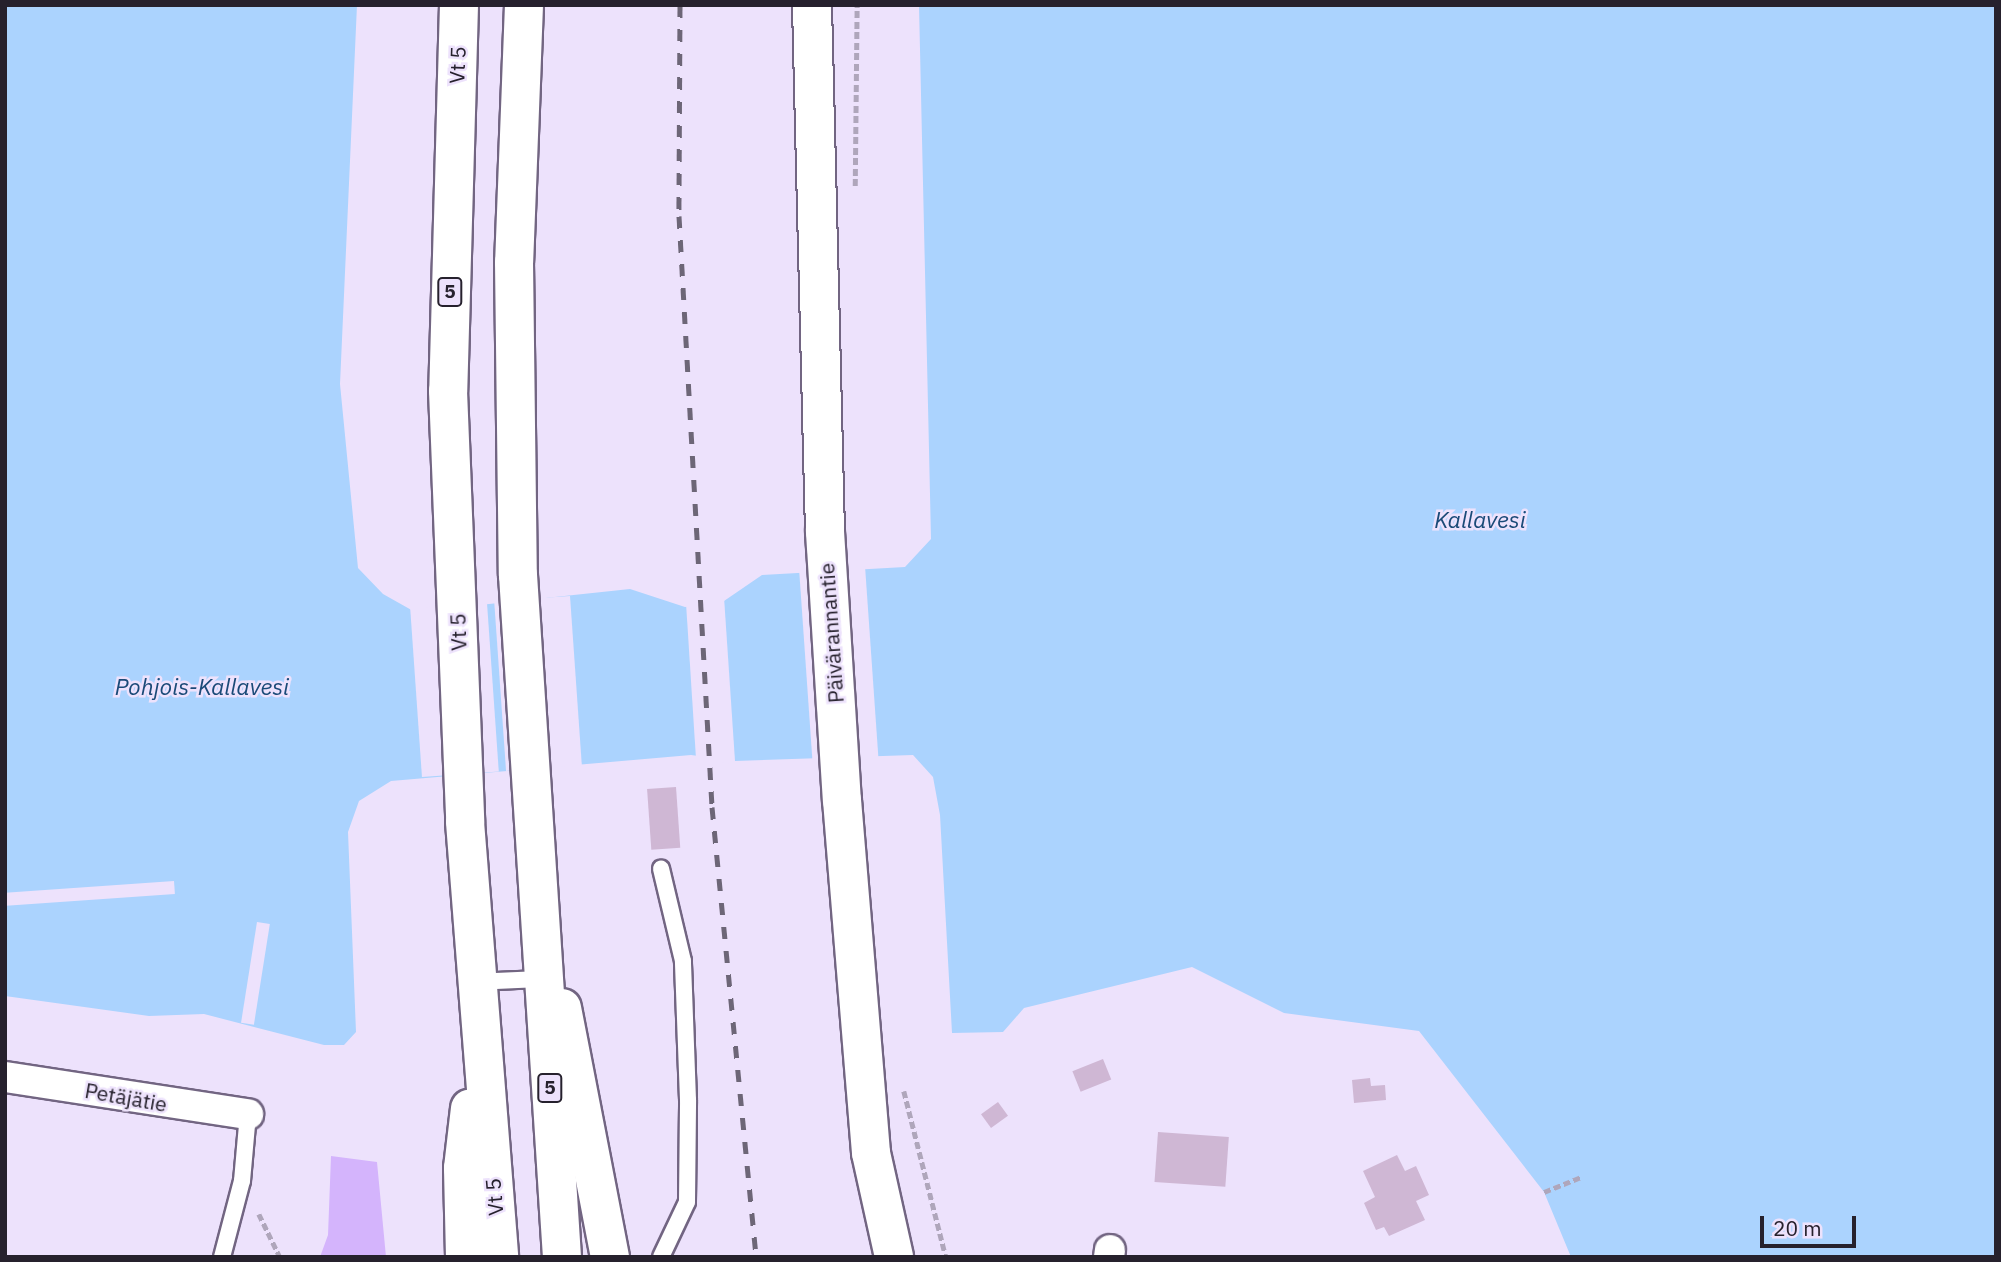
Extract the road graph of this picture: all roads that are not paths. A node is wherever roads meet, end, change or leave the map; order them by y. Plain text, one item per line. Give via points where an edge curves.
1 (459, 5) edge
2 (524, 5) edge
3 (812, 5) edge
4 (661, 869) dead end
5 (539, 920) junction
6 (543, 979) junction
7 (476, 982) junction
8 (480, 1033) junction
9 (5, 1077) edge
10 (248, 1114) joint
11 (222, 1257) edge
12 (465, 1257) edge
13 (499, 1257) edge
14 (562, 1257) edge
15 (610, 1257) edge
16 (661, 1257) edge
17 (894, 1257) edge

1 - 7 main road, Vt 5 / 5 via 448,391
2 - 5 main road, 5 via 514,262 518,575
3 - 17 main road, Päivärannantie via 825,533 842,800 871,1153
4 - 16 lane via 682,961 688,1126 687,1202 673,1242
5 - 6 main road, 5
5 - 15 main road via 581,1082
6 - 7 lane
6 - 14 main road, 5
7 - 8 main road, Vt 5 / 5
8 - 12 main road via 463,1168
8 - 13 main road, Vt 5 / 5
9 - 10 street, Petäjätie
10 - 11 lane via 242,1181

